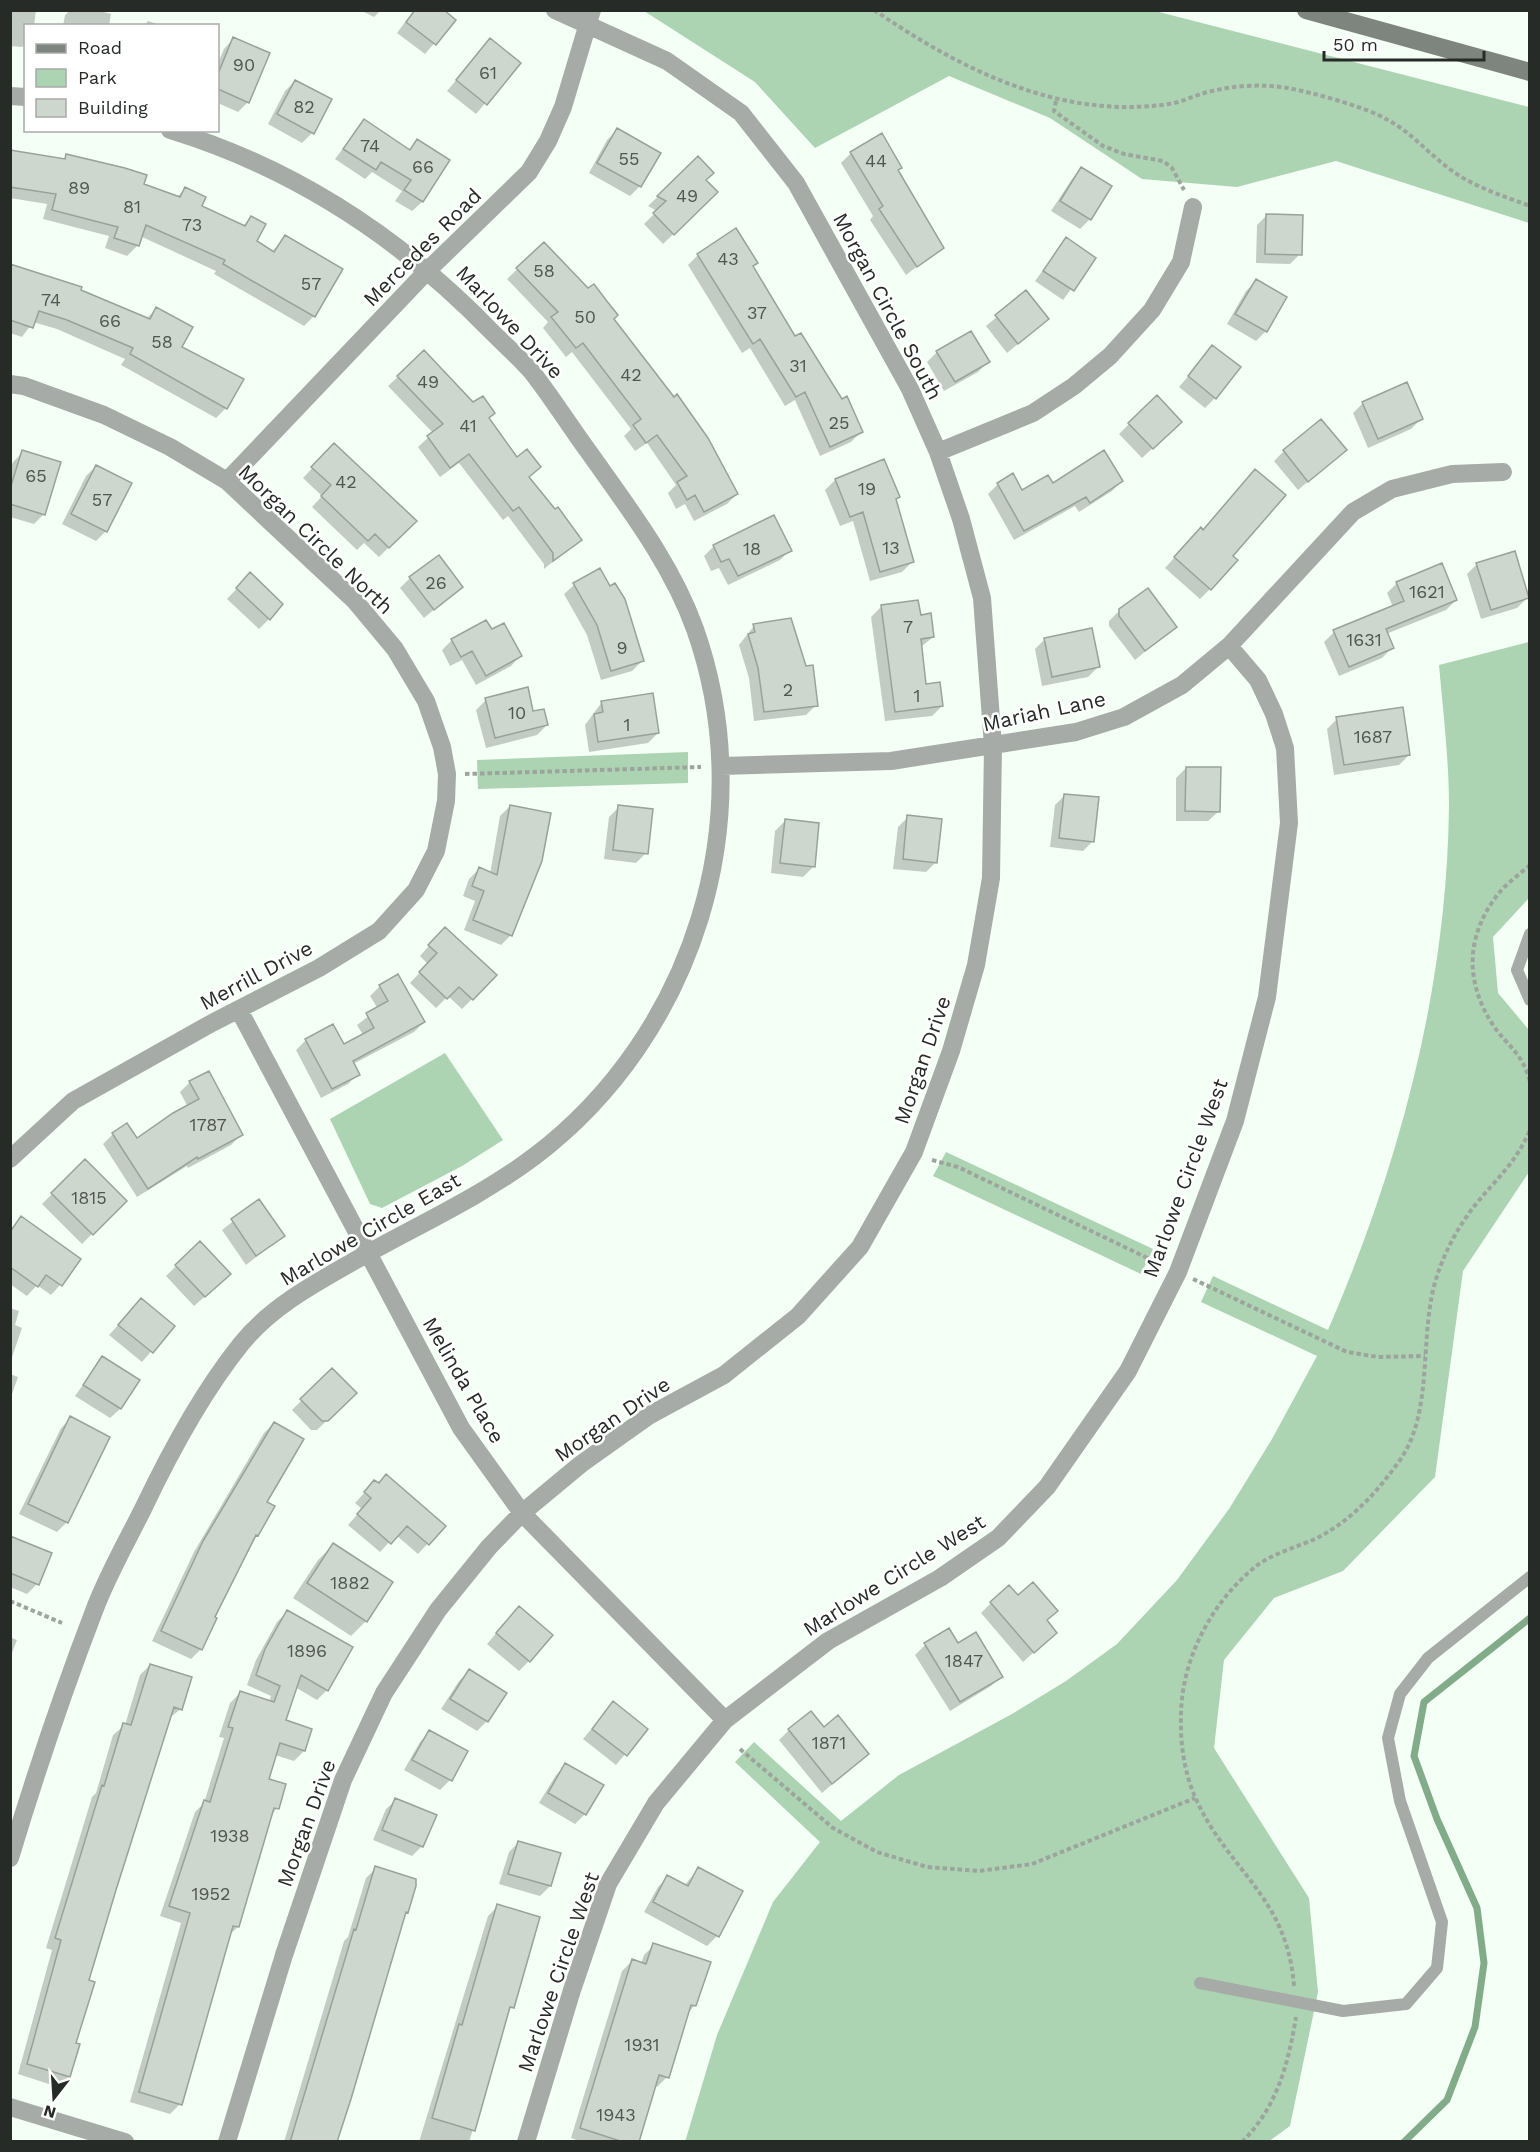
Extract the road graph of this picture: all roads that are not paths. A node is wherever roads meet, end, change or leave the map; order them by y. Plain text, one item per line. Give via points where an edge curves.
1 (555, 10) edge
2 (1306, 10) edge
3 (590, 17) edge
4 (1530, 72) edge
5 (176, 132) edge
6 (1193, 207) road end
7 (428, 270) junction
8 (10, 384) edge
9 (938, 452) junction
10 (1503, 472) dead end
11 (227, 481) junction
12 (1229, 646) junction
13 (993, 746) junction
14 (722, 766) junction
15 (447, 774) joint
16 (1530, 934) edge
17 (1530, 1000) edge
18 (239, 1010) junction
19 (10, 1159) edge
20 (367, 1253) junction
21 (522, 1513) junction
22 (1530, 1577) edge
23 (725, 1720) junction
24 (10, 1858) edge
25 (1200, 1983) dead end
26 (10, 2107) edge
27 (125, 2142) edge
28 (227, 2142) edge
29 (526, 2142) edge

1 - 3 street, Morgan Circle South
2 - 4 street
3 - 7 street, Mercedes Road via 563,107 529,172
3 - 9 street, Morgan Circle South via 667,61 741,113 796,183 910,389
5 - 7 street, Marlowe Drive via 307,187
6 - 9 street via 1181,262 1152,310 1110,356 1033,413
7 - 11 street, Mercedes Road
7 - 14 street, Marlowe Drive via 530,370 656,546 695,628 713,694
8 - 11 street, Morgan Circle North via 104,415 170,447
9 - 13 street, Morgan Circle South via 982,598
10 - 12 street, Mariah Lane via 1452,474 1392,489 1353,512
11 - 15 street, Morgan Circle North via 355,601 395,649 426,701
12 - 13 street, Mariah Lane via 1182,685 1124,717 1076,732
12 - 23 street, Marlowe Circle West via 1258,680 1286,748 1289,823 1267,998 1235,1121 1178,1272 1128,1371 1047,1486 998,1538 940,1578 828,1641
13 - 14 street, Mariah Lane via 891,761
13 - 21 street, Morgan Drive via 992,878 976,965 951,1051 914,1152 860,1247 798,1316 724,1375 650,1415
14 - 20 street, Marlowe Circle East via 720,820 696,933 674,990 634,1055 584,1114 533,1157 477,1193
15 - 18 street, Merrill Drive via 436,851 416,890 379,931
16 - 17 lane via 1517,970
18 - 19 street, Merrill Drive via 73,1101
18 - 20 street, Melinda Place
20 - 21 street, Melinda Place via 461,1428
20 - 24 street, Marlowe Circle East via 298,1292 244,1340 200,1402 162,1468 95,1607
21 - 23 street, Melinda Place
21 - 28 street, Morgan Drive via 438,1610 379,1702 343,1780
22 - 25 lane via 1428,1658 1400,1694 1388,1738 1400,1801 1442,1922 1437,1968 1406,2004 1343,2010
23 - 29 street, Marlowe Circle West via 656,1803 608,1884
26 - 27 street

